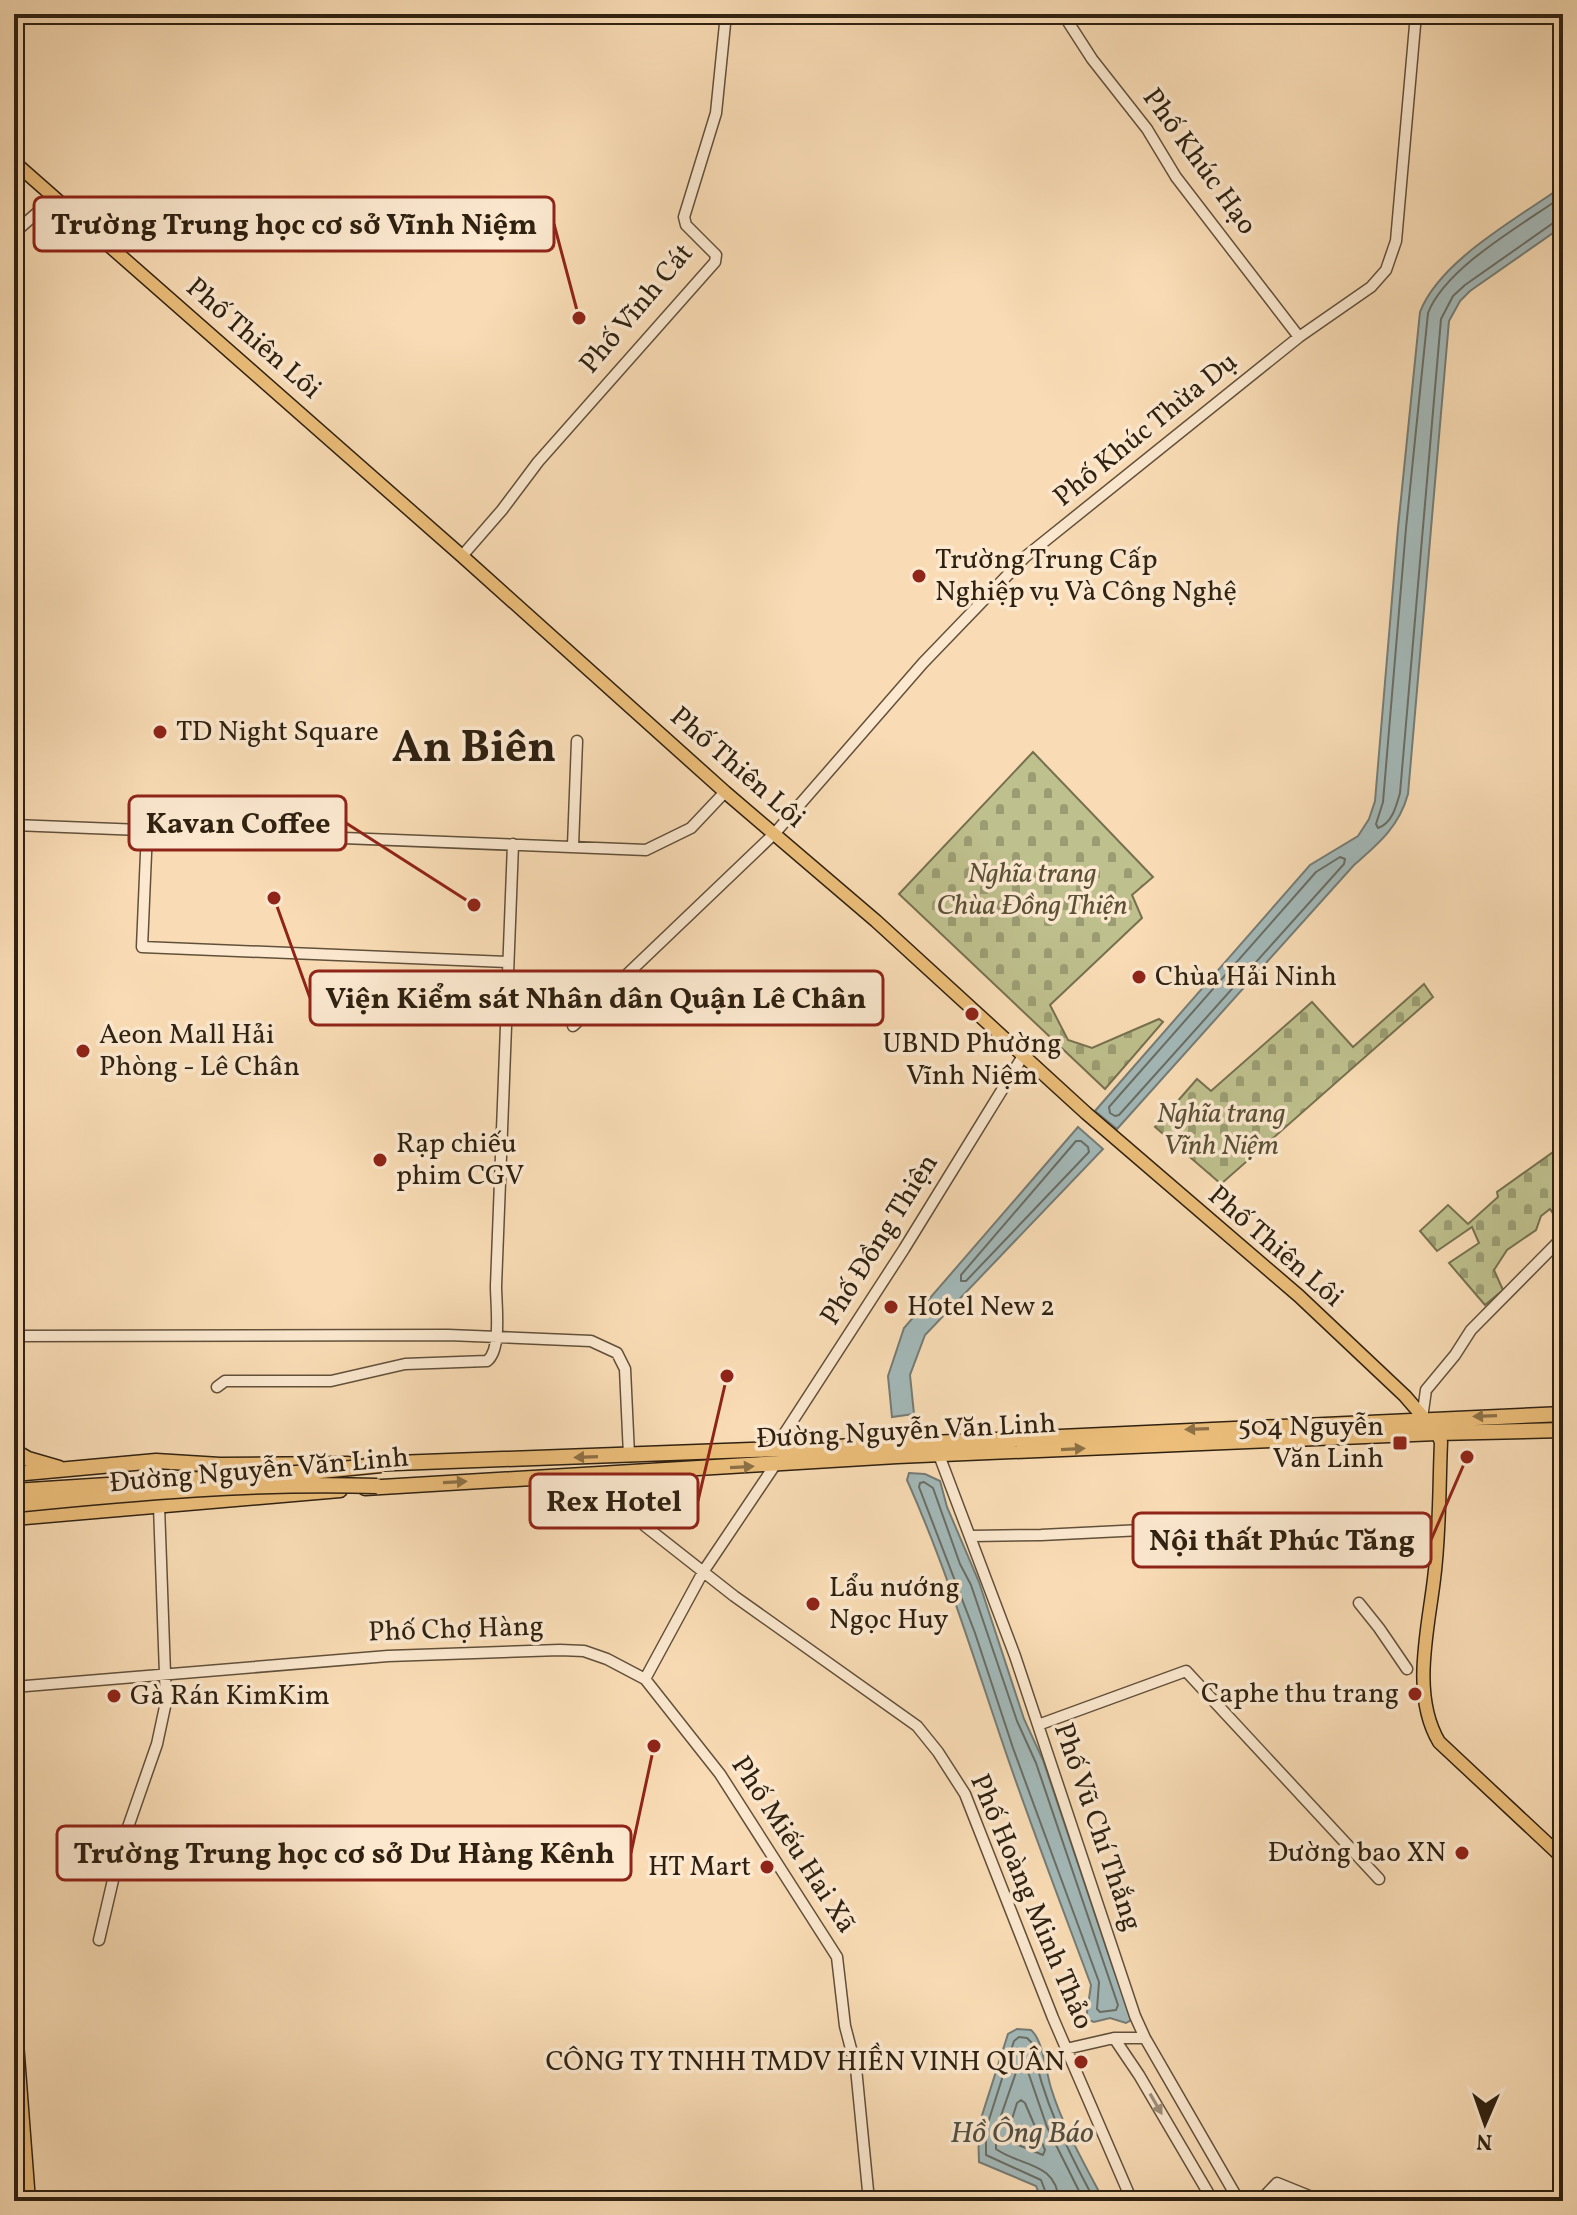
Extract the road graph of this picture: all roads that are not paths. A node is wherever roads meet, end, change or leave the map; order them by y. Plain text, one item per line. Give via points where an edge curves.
1 (726, 14) edge
2 (1063, 14) edge
3 (1416, 14) edge
4 (14, 162) edge
5 (54, 198) junction
6 (14, 233) edge
7 (1299, 337) junction
8 (462, 556) junction
9 (577, 741) dead end
10 (725, 792) junction
11 (14, 825) edge
12 (147, 830) junction
13 (775, 833) junction
14 (513, 844) junction
15 (573, 846) junction
16 (507, 962) junction
17 (573, 1026) dead end
18 (1023, 1056) junction
19 (1563, 1237) edge
20 (14, 1336) edge
21 (497, 1336) junction
22 (217, 1387) dead end
23 (1563, 1414) edge
24 (1422, 1418) junction
25 (1563, 1430) edge
26 (1437, 1433) junction
27 (775, 1448) junction
28 (935, 1449) junction
29 (14, 1451) edge
30 (892, 1451) junction
31 (629, 1455) junction
32 (381, 1465) junction
33 (775, 1465) junction
34 (74, 1470) junction
35 (633, 1472) junction
36 (14, 1474) edge
37 (377, 1486) junction
38 (14, 1491) edge
39 (14, 1505) edge
40 (159, 1506) junction
41 (91, 1511) junction
42 (14, 1518) edge
43 (1142, 1530) dead end
44 (972, 1536) junction
45 (703, 1572) junction
46 (1359, 1603) dead end
47 (1407, 1669) dead end
48 (165, 1675) junction
49 (645, 1679) junction
50 (14, 1687) edge
51 (1038, 1725) junction
52 (1563, 1858) edge
53 (1379, 1879) dead end
54 (99, 1940) dead end
55 (14, 2003) edge
56 (1114, 2038) junction
57 (1145, 2038) junction
58 (1066, 2049) junction
59 (14, 2195) edge
60 (28, 2197) edge
61 (1319, 2200) edge
62 (869, 2201) edge
63 (1132, 2201) edge
64 (1213, 2201) edge
65 (1239, 2201) edge
66 (1260, 2201) edge

1 - 8 street, Phố Vĩnh Cát via 716,113 684,217 716,255 715,262
2 - 7 street, Phố Khúc Hạo via 1176,177
3 - 7 street, Phố Khúc Thừa Dụ via 1396,241 1386,270 1371,287
4 - 5 main road, Phố Thiên Lôi
5 - 6 street
5 - 8 main road, Phố Thiên Lôi
7 - 13 street, Phố Khúc Thừa Dụ via 1025,557 923,663
8 - 10 main road, Phố Thiên Lôi
9 - 15 street
10 - 13 main road, Phố Thiên Lôi
10 - 15 street via 691,828 646,850
11 - 12 street
12 - 14 street
12 - 16 street via 142,947
13 - 17 street, Phố Khúc Thừa Dụ
13 - 18 main road, Phố Thiên Lôi
14 - 15 street
14 - 16 street
16 - 21 street
18 - 24 main road, Phố Thiên Lôi via 1296,1294
18 - 27 street, Phố Đồng Thiện
19 - 24 street via 1471,1330 1426,1390
20 - 21 street
21 - 22 street via 487,1361 405,1364 331,1381 225,1381
21 - 31 street via 591,1341 617,1353 625,1369
23 -> 24 highway, Đường Nguyễn Văn Linh
24 - 26 main road, Phố Thiên Lôi
24 -> 28 highway, Đường Nguyễn Văn Linh
25 - 26 highway, Đường Nguyễn Văn Linh
28 -> 26 highway, Đường Nguyễn Văn Linh
26 - 52 main road via 1441,1442 1426,1714 1439,1742
27 - 30 highway, Đường Nguyễn Văn Linh
27 - 31 highway, Đường Nguyễn Văn Linh
28 - 30 highway, Đường Nguyễn Văn Linh
28 - 44 street, Phố Vũ Chí Thắng
29 - 34 highway
30 - 33 highway, Đường Nguyễn Văn Linh
31 -> 32 highway, Đường Nguyễn Văn Linh
32 - 34 highway, Đường Nguyễn Văn Linh via 156,1461
32 - 38 highway, bridge
35 -> 33 highway, Đường Nguyễn Văn Linh
33 - 45 street
34 - 36 highway, Đường Nguyễn Văn Linh
34 - 41 highway via 70,1493 81,1508
37 -> 35 highway, Đường Nguyễn Văn Linh
35 - 45 street, Phố Hoàng Minh Thảo via 640,1520
37 - 39 highway, bridge via 159,1492
37 - 40 highway, Đường Nguyễn Văn Linh
40 - 41 highway, Đường Nguyễn Văn Linh
40 - 48 street
41 - 42 highway, Đường Nguyễn Văn Linh
43 - 44 street
44 - 51 street, Phố Vũ Chí Thắng
45 - 49 street
45 - 58 street, Phố Hoàng Minh Thảo via 917,1726 938,1752 965,1794
46 - 47 street
48 - 49 street, Phố Chợ Hàng via 388,1656 560,1650 584,1651
48 - 50 street, Phố Chợ Hàng
48 - 54 street via 166,1702 157,1744 120,1850
49 - 62 street, Phố Miếu Hai Xã via 720,1774 837,1957 856,2068
51 - 53 street via 1186,1671
51 - 57 street, Phố Vũ Chí Thắng
55 - 60 main road
56 - 57 street
56 - 58 street
56 -> 64 street
57 - 65 street, Phố Vũ Chí Thắng
58 - 63 street, Phố Hoàng Minh Thảo
59 - 60 main road
61 - 66 street via 1277,2183

